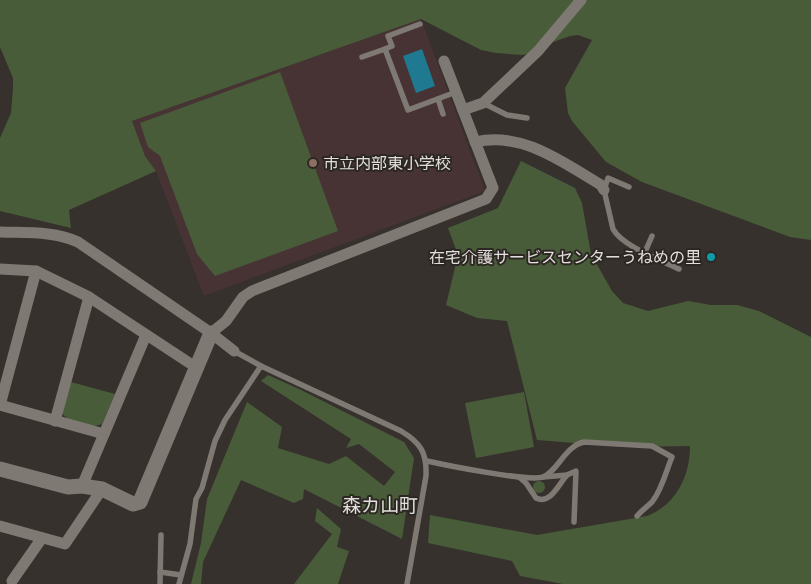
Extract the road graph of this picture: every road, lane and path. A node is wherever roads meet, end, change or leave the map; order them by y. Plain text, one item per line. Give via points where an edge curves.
1 (581, 0) edge
2 (420, 24) dead end
3 (385, 49) junction
4 (362, 57) dead end
5 (444, 60) dead end
6 (456, 92) junction
7 (438, 99) junction
8 (484, 103) junction
9 (463, 110) junction
10 (444, 114) dead end
11 (527, 118) dead end
12 (475, 142) junction
13 (628, 187) dead end
14 (604, 190) junction
15 (0, 232) edge
16 (652, 236) dead end
17 (644, 252) junction
18 (0, 269) edge
19 (679, 269) dead end
20 (36, 271) junction
21 (89, 297) junction
22 (212, 332) junction
23 (146, 335) junction
24 (234, 351) joint
25 (261, 366) junction
26 (197, 368) junction
27 (0, 405) edge
28 (55, 420) junction
29 (104, 434) junction
30 (427, 461) junction
31 (0, 469) edge
32 (567, 475) junction
33 (519, 477) junction
34 (543, 477) junction
35 (82, 486) junction
36 (102, 489) junction
37 (637, 516) dead end
38 (574, 522) dead end
39 (0, 526) edge
40 (161, 535) dead end
41 (42, 538) junction
42 (160, 572) junction
43 (182, 575) junction
44 (12, 581) dead end
45 (160, 584) edge
46 (179, 584) edge
47 (407, 584) edge

1 - 8 street via 538,50
2 - 3 lane via 388,36 392,46
3 - 4 lane
3 - 7 lane via 408,110
5 - 6 street
6 - 7 lane
6 - 9 street
7 - 10 lane
8 - 9 street
8 - 11 lane via 508,115
9 - 12 street
12 - 14 street via 487,139 525,144 566,164
12 - 22 street via 493,188 486,199 252,291
13 - 14 lane via 608,178
14 - 17 lane via 616,235
15 - 22 street via 47,234 78,242
16 - 17 lane
17 - 19 lane
18 - 20 street
20 - 21 street
20 - 27 street
21 - 23 street
21 - 28 street
22 - 24 street
22 - 26 street
23 - 26 street
23 - 29 street
24 - 25 lane
25 - 30 lane via 401,431 422,449
25 - 43 lane via 215,441 202,488 196,498
26 - 36 street via 140,502 133,504
27 - 28 street
28 - 29 street
29 - 35 street
30 - 33 lane
30 - 47 lane
31 - 35 street via 68,488
32 - 33 lane via 549,498 542,500 536,498
32 - 34 lane
32 - 38 lane via 576,471
33 - 34 lane
34 - 37 lane via 579,443 652,446 672,457 658,493
35 - 36 street
36 - 41 street via 66,544
39 - 41 street
40 - 42 lane
41 - 44 street
42 - 43 lane
42 - 45 lane
43 - 46 lane

